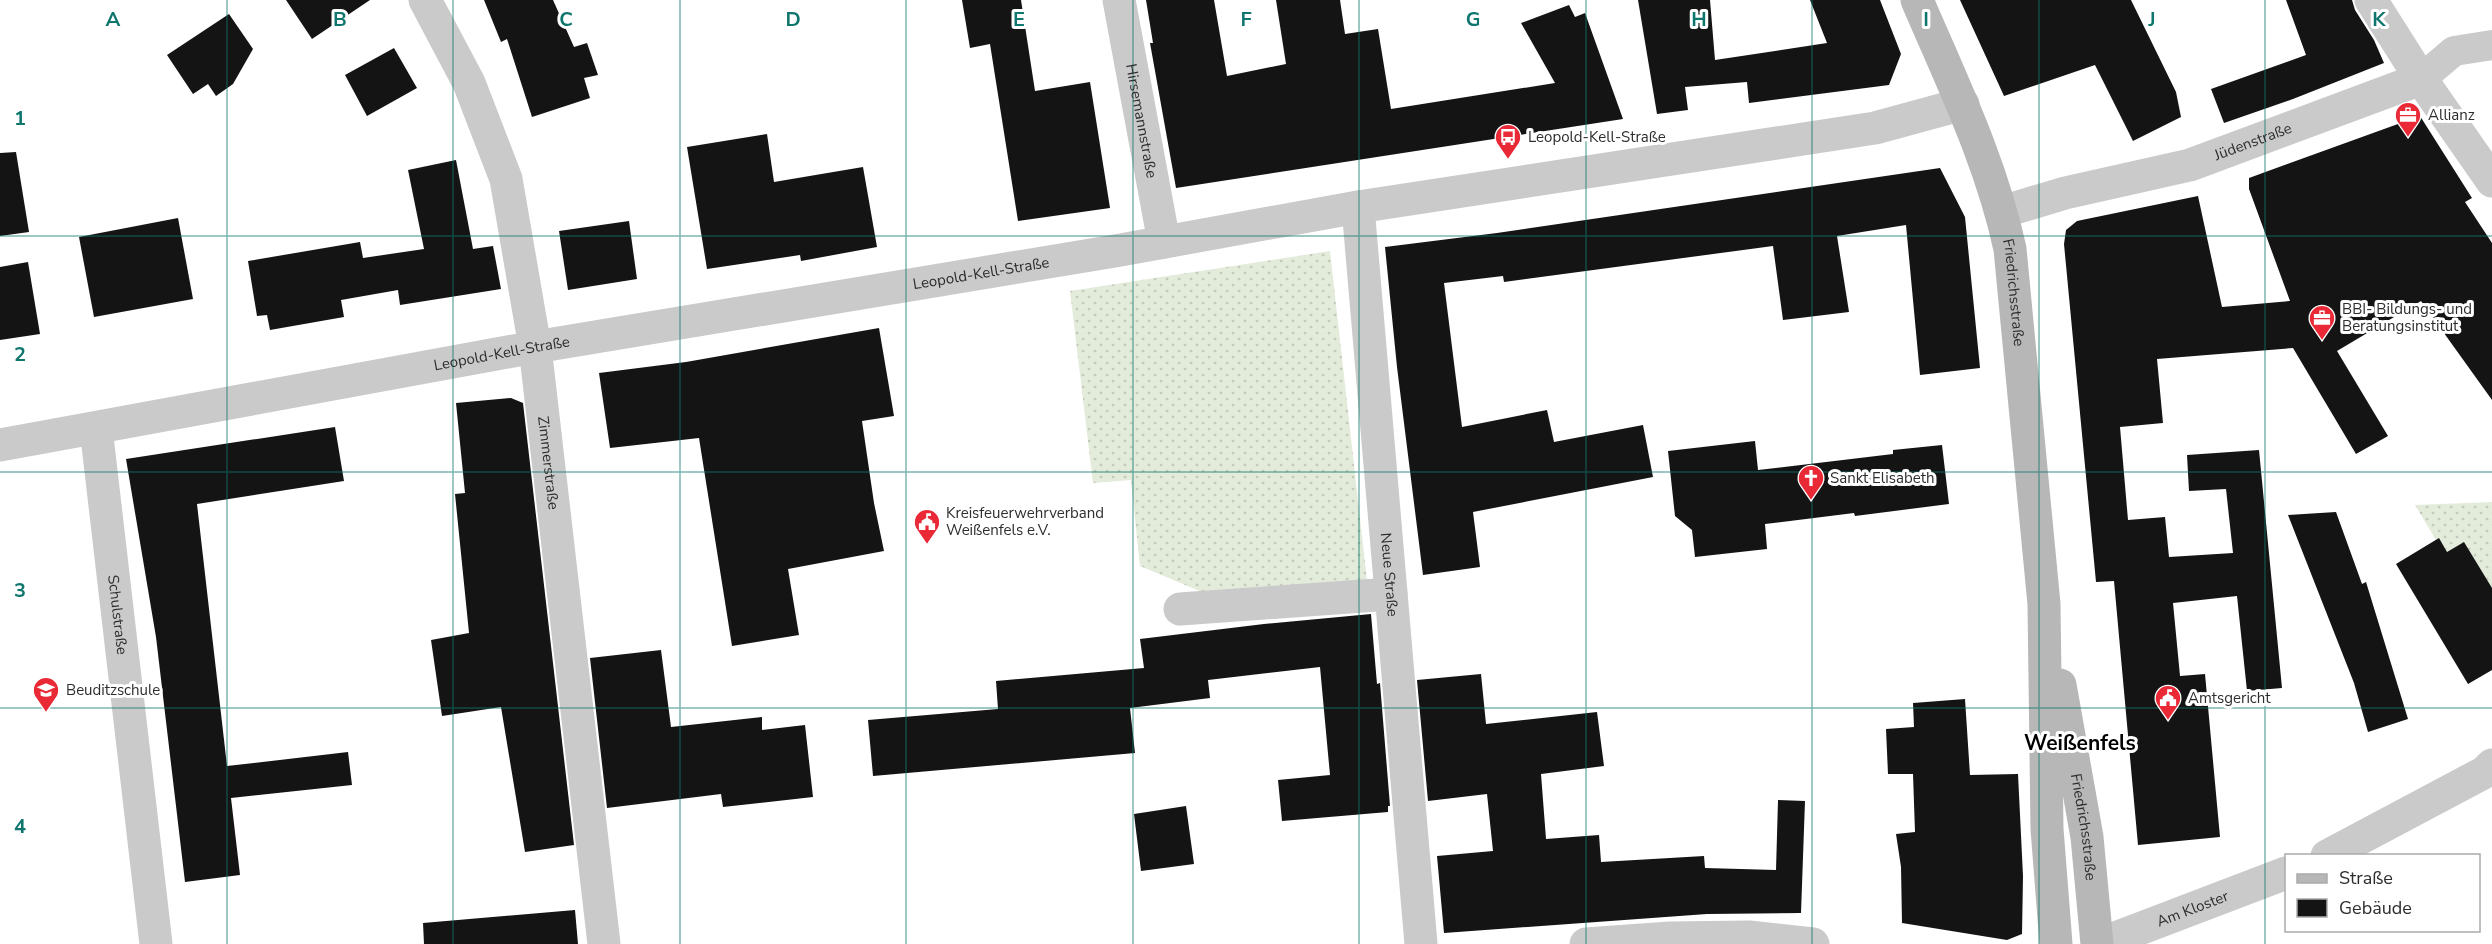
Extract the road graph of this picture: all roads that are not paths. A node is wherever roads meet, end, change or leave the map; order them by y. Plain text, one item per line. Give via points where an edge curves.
1 (425, 0) edge
2 (1119, 0) edge
3 (1917, 0) edge
4 (2371, 0) edge
5 (2492, 45) edge
6 (2421, 79) junction
7 (1963, 104) junction
8 (2492, 182) edge
9 (1358, 207) junction
10 (2002, 212) junction
11 (1164, 242) junction
12 (535, 347) junction
13 (96, 428) junction
14 (0, 445) edge
15 (1391, 594) junction
16 (2044, 604) junction
17 (1180, 609) dead end
18 (2490, 773) edge
19 (2329, 854) edge
20 (2285, 873) edge
21 (156, 944) edge
22 (604, 944) edge
23 (1421, 944) edge
24 (1586, 944) edge
25 (1813, 944) edge
26 (2056, 944) edge
27 (2099, 944) edge

1 - 12 street, Zimmerstraße via 469,83 506,179
2 - 11 street, Hirsemannstraße
3 - 7 main road, Friedrichsstraße
4 - 6 street
5 - 6 street, Jüdenstraße via 2454,51
6 - 8 street
6 - 10 street, Jüdenstraße via 2190,165 2065,193
7 - 9 street, Leopold-Kell-Straße via 1875,128
7 - 10 main road, Friedrichsstraße
9 - 11 street, Leopold-Kell-Straße
9 - 15 street, Neue Straße
10 - 16 main road, Friedrichsstraße via 2010,249
11 - 12 street, Leopold-Kell-Straße
12 - 13 street, Leopold-Kell-Straße
12 - 22 street, Zimmerstraße
13 - 14 street, Leopold-Kell-Straße
13 - 21 street, Schulstraße
15 - 17 street
15 - 23 street, Neue Straße
16 - 26 main road, Friedrichsstraße via 2047,829
16 - 27 main road, Friedrichsstraße via 2086,827
18 - 19 street
20 - 27 street, Am Kloster
24 - 25 street via 1692,938

